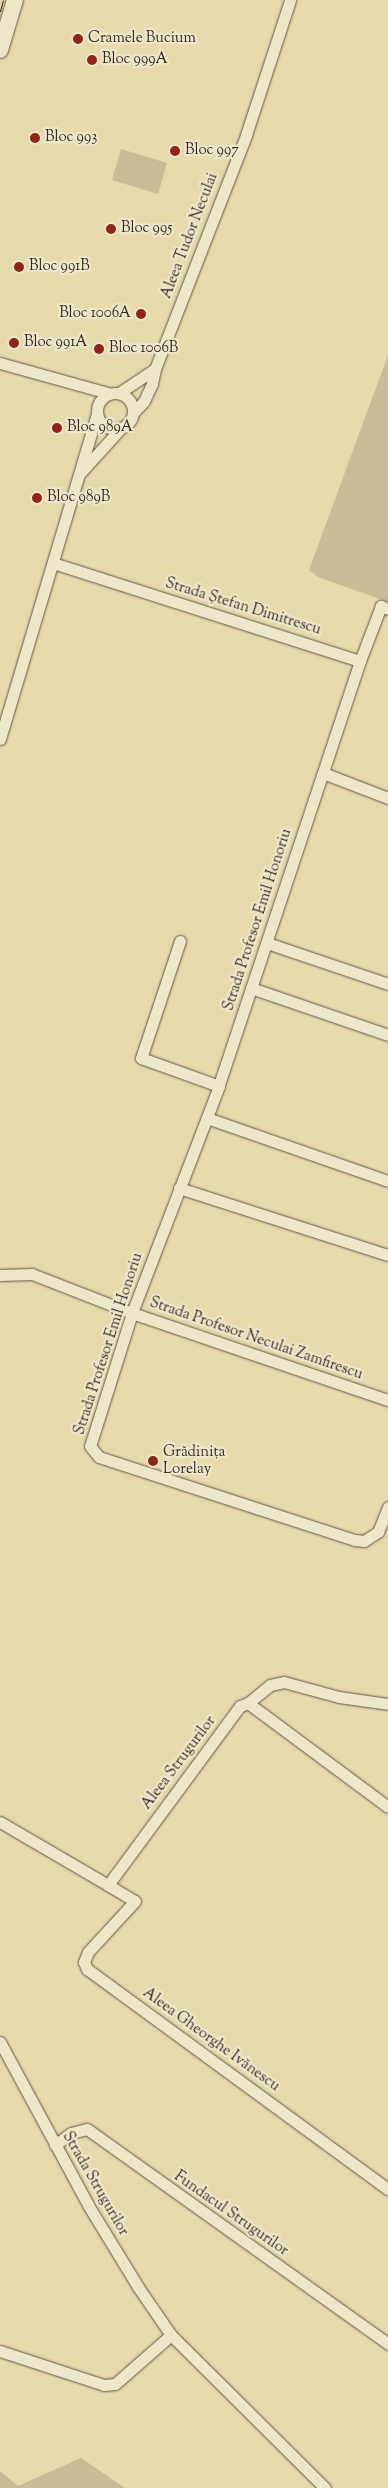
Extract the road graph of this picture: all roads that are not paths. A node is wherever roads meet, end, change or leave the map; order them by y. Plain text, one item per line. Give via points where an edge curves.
1 (15, 0) edge
2 (290, 0) edge
3 (0, 50) edge
4 (0, 363) edge
5 (155, 369) junction
6 (75, 383) junction
7 (113, 393) junction
8 (97, 409) junction
9 (133, 413) junction
10 (121, 428) junction
11 (80, 474) junction
12 (53, 563) junction
13 (388, 608) edge
14 (360, 661) junction
15 (0, 739) edge
16 (323, 773) junction
17 (388, 798) edge
18 (180, 941) dead end
19 (267, 943) junction
20 (388, 984) edge
21 (251, 988) junction
22 (388, 1035) edge
23 (219, 1086) junction
24 (207, 1118) junction
25 (388, 1181) edge
26 (179, 1188) junction
27 (388, 1255) edge
28 (0, 1276) edge
29 (132, 1313) junction
30 (388, 1400) edge
31 (388, 1507) edge
32 (248, 1703) junction
33 (388, 1704) edge
34 (388, 1807) edge
35 (0, 1822) edge
36 (108, 1885) junction
37 (0, 2042) edge
38 (55, 2145) junction
39 (388, 2189) edge
40 (171, 2335) junction
41 (388, 2344) edge
42 (0, 2350) edge
43 (325, 2488) edge

1 - 3 main road
2 - 5 street, Aleea Tudor Neculai via 246,135
4 - 6 street
5 - 7 street, Aleea Tudor Neculai
5 - 9 street, Aleea Tudor Neculai via 144,401
6 - 7 street
6 - 8 street
7 - 8 street, Aleea Tudor Neculai
7 - 9 street via 128,398
8 - 10 street via 106,427
8 - 11 street, Aleea Tudor Neculai via 82,456
9 - 10 street, Aleea Tudor Neculai
10 - 11 street, Aleea Tudor Neculai
11 - 12 street, Aleea Tudor Neculai
12 - 14 street, Strada Ștefan Dimitrescu
12 - 15 street, Aleea Tudor Neculai
13 - 14 street via 381,606
14 - 16 street, Strada Profesor Emil Honoriu
16 - 17 street
16 - 19 street, Strada Profesor Emil Honoriu
18 - 23 street via 141,1058
19 - 20 street
19 - 21 street, Strada Profesor Emil Honoriu
21 - 22 street
21 - 23 street, Strada Profesor Emil Honoriu
23 - 24 street, Strada Profesor Emil Honoriu
24 - 25 street
24 - 26 street, Strada Profesor Emil Honoriu
26 - 27 street
26 - 29 street, Strada Profesor Emil Honoriu
28 - 29 street, Strada Profesor Neculai Zamfirescu via 32,1274
29 - 30 street, Strada Profesor Neculai Zamfirescu
29 - 31 street, Strada Profesor Emil Honoriu via 90,1446 99,1458 355,1540 364,1541 378,1532
32 - 33 street, Aleea Strugurilor via 270,1685 284,1682 339,1697
32 - 34 street
32 - 36 street, Aleea Strugurilor via 240,1706
35 - 36 street
36 - 39 street, Aleea Gheorghe Ivănescu via 134,1901 88,1952 84,1962 87,1968
37 - 38 street, Strada Strugurilor
38 - 40 street, Strada Strugurilor via 138,2287
38 - 41 street, Fundacul Strugurilor via 70,2132 87,2129
40 - 42 street via 114,2384 104,2385
40 - 43 street, Strada Strugurilor

